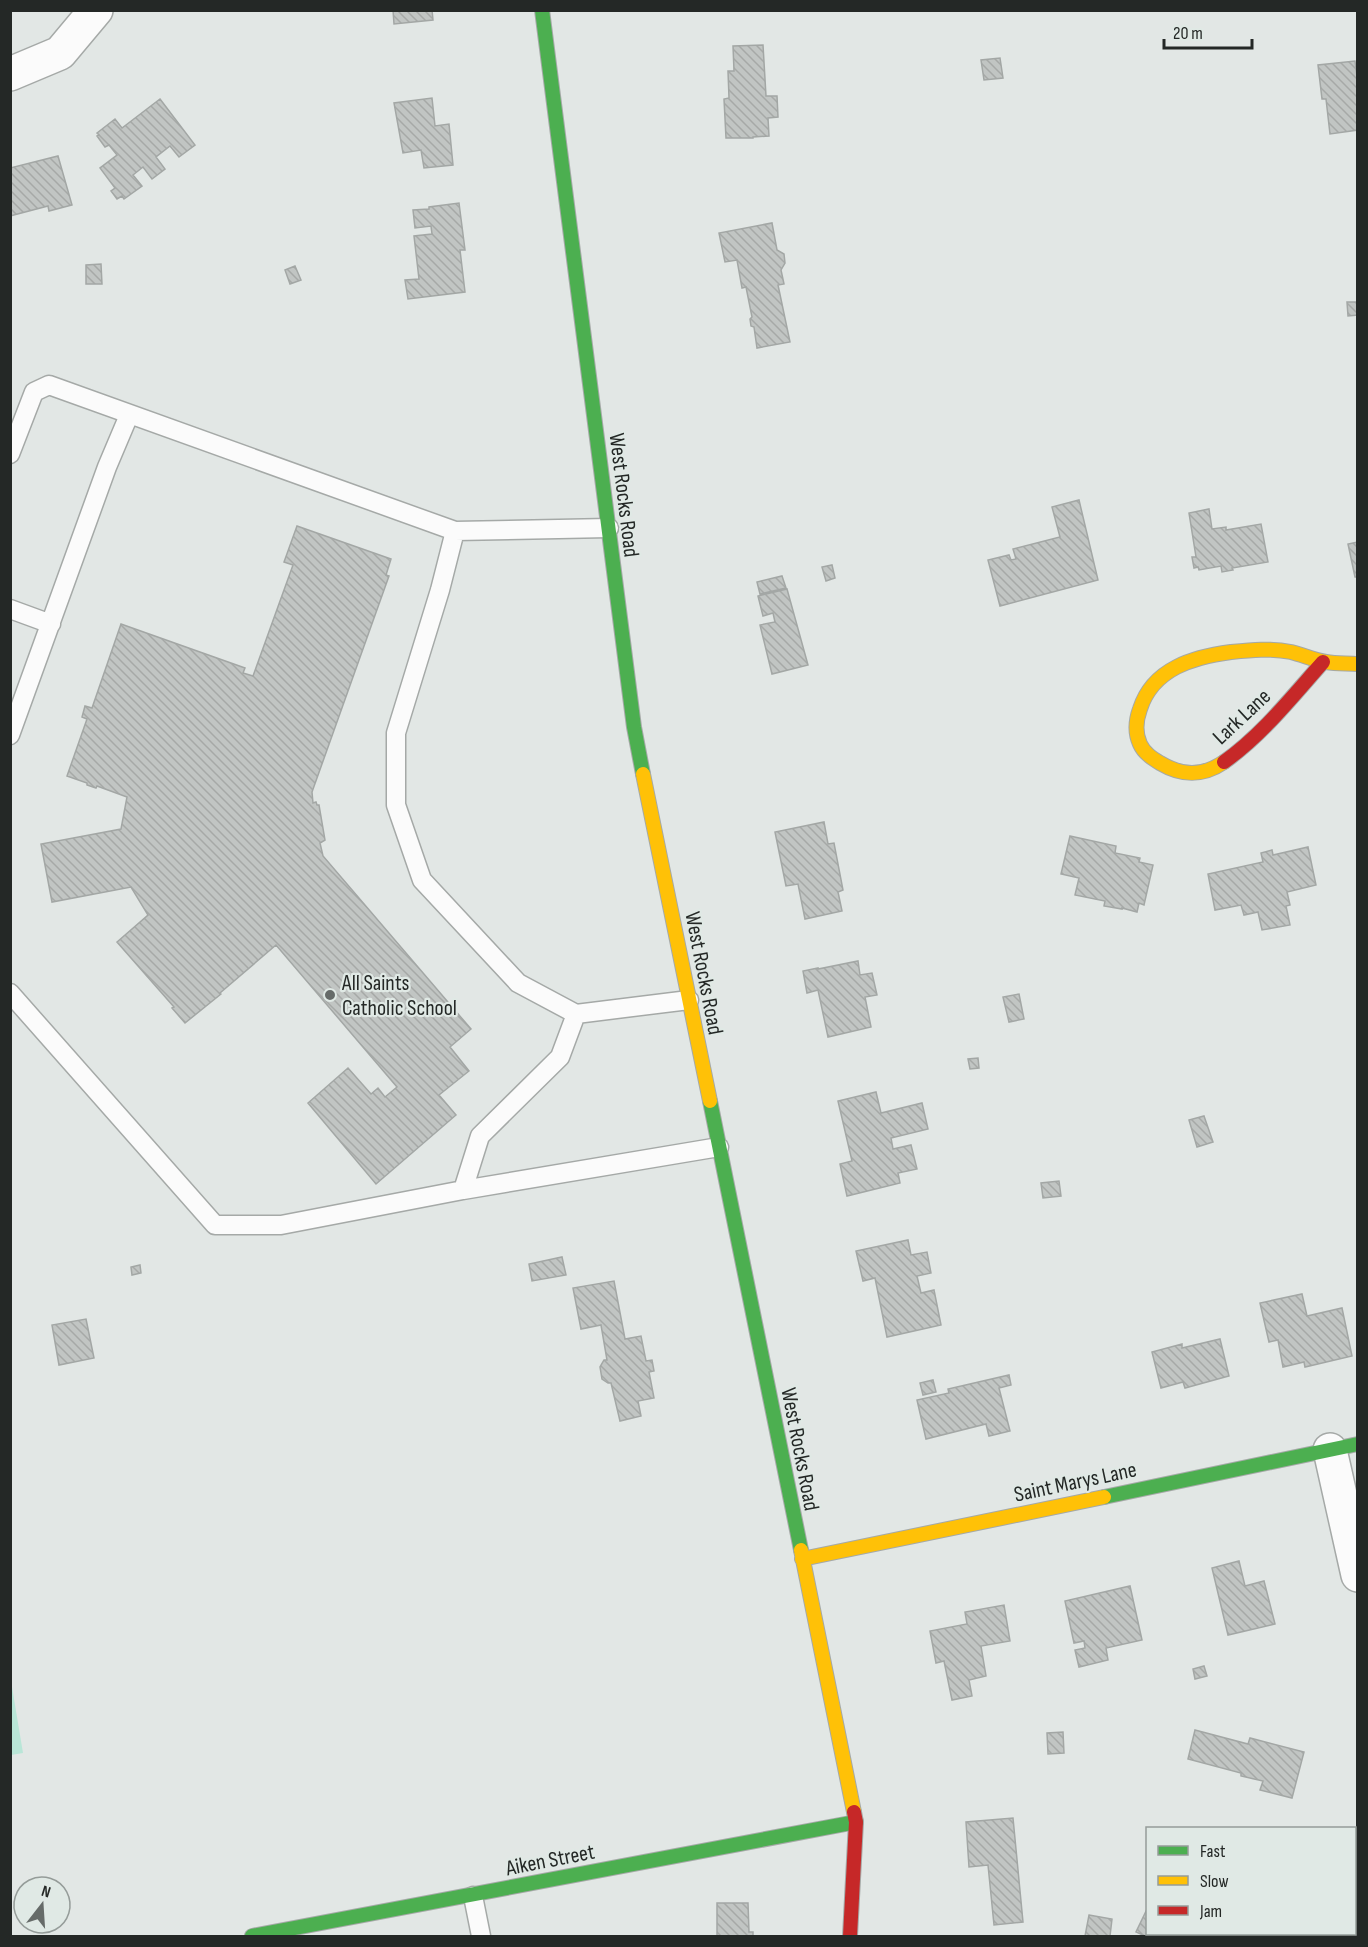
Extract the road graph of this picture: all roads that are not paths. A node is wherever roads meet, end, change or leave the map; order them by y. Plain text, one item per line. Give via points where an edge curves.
1 (96, 10) edge
2 (542, 10) edge
3 (10, 75) edge
4 (129, 415) junction
5 (10, 454) edge
6 (609, 528) junction
7 (455, 531) junction
8 (10, 609) edge
9 (51, 624) junction
10 (1323, 662) junction
11 (1358, 664) edge
12 (10, 735) edge
13 (10, 993) edge
14 (689, 1000) junction
15 (576, 1014) junction
16 (719, 1146) junction
17 (463, 1190) junction
18 (1344, 1447) edge
19 (802, 1559) junction
20 (1358, 1575) edge
21 (856, 1822) junction
22 (473, 1896) junction
23 (300, 1932) edge
24 (252, 1936) edge
25 (481, 1936) edge
26 (850, 1936) edge

1 - 3 street via 60,53
2 - 6 main road, West Rocks Road
4 - 5 lane via 49,385 34,392
4 - 7 lane
4 - 9 lane
6 - 7 lane
6 - 14 main road, West Rocks Road via 634,727
7 - 15 lane via 396,733 396,805 422,880 518,983
8 - 9 lane
9 - 12 lane
10 - 10 main road, Lark Lane via 1304,654 1272,649 1211,656 1182,664 1148,690 1139,709 1139,743 1170,770 1189,775 1207,771 1230,758 1272,719
10 - 11 main road, Lark Lane
13 - 17 lane via 215,1225 281,1225
14 - 15 lane
14 - 16 main road, West Rocks Road
15 - 17 lane via 560,1057 480,1136
16 - 17 lane
16 - 19 main road, West Rocks Road
18 - 19 main road, Saint Marys Lane
18 - 20 street
19 - 21 main road, West Rocks Road
21 - 22 main road, Aiken Street
21 - 26 main road, West Rocks Road
22 - 23 main road, Aiken Street
22 - 25 lane
23 - 24 main road, Aiken Street

